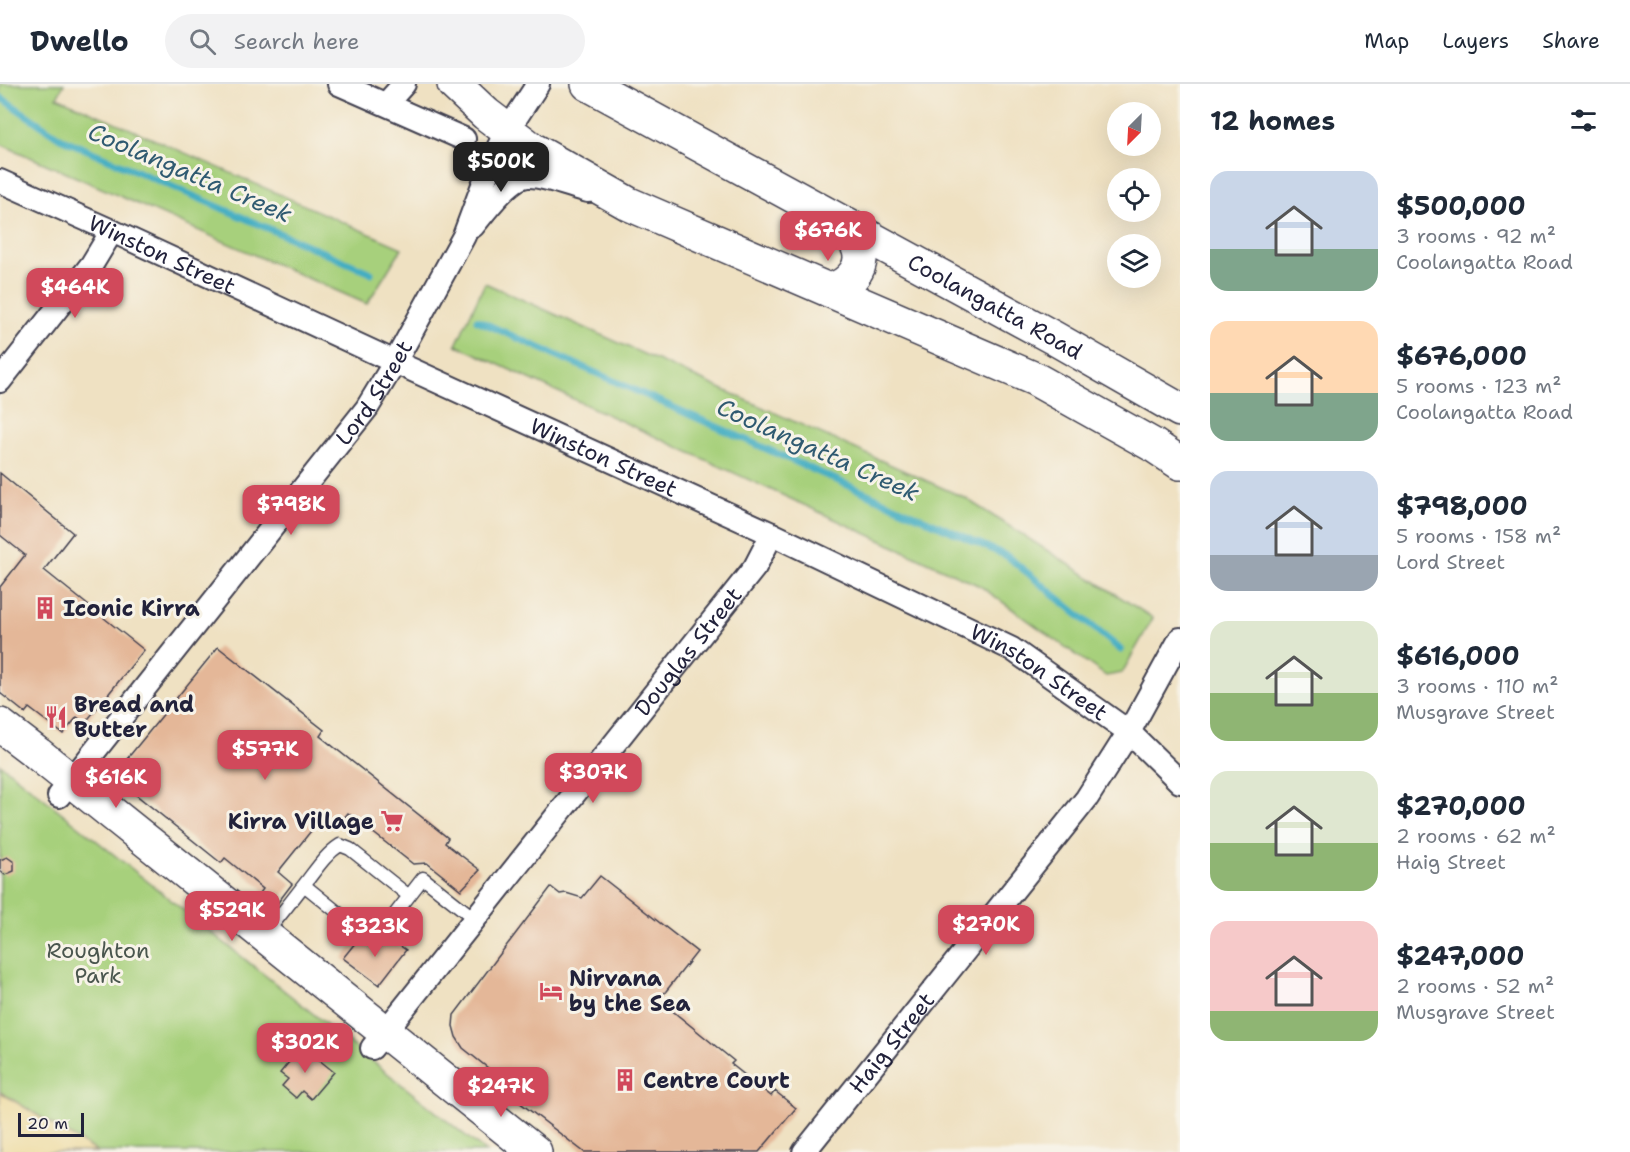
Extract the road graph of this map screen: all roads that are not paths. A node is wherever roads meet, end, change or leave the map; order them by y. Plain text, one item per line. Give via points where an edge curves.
1 (339, 84) edge
2 (404, 84) edge
3 (454, 84) edge
4 (538, 84) edge
5 (594, 86) edge
6 (379, 95) edge
7 (508, 132) junction
8 (464, 139) dead end
9 (758, 175) junction
10 (0, 181) edge
11 (629, 204) junction
12 (112, 231) junction
13 (464, 236) junction
14 (829, 290) junction
15 (395, 362) junction
16 (0, 381) edge
17 (1180, 410) edge
18 (1180, 463) edge
19 (772, 534) junction
20 (1180, 639) edge
21 (0, 725) edge
22 (1129, 732) junction
23 (0, 750) edge
24 (1180, 782) edge
25 (65, 788) junction
26 (304, 885) junction
27 (409, 896) junction
28 (475, 919) junction
29 (265, 935) junction
30 (379, 1039) junction
31 (502, 1152) edge
32 (535, 1152) edge
33 (804, 1152) edge

1 - 6 street
2 - 6 street
3 - 7 street, Coolangatta Road
4 - 7 street, Lord Street
5 - 9 street, Coolangatta Road
6 - 8 street
7 - 11 street, Coolangatta Road
7 - 13 street, Lord Street via 490,165
9 - 14 street via 768,189 844,232 857,244 860,261 856,272
9 - 17 street, Coolangatta Road
10 - 12 street, Winston Street
11 - 13 street, Coolangatta Road via 541,178 520,177
11 - 14 street, Coolangatta Road
12 - 15 street, Winston Street
12 - 16 street via 92,264
13 - 15 street, Lord Street
14 - 18 street, Coolangatta Road via 1035,379
15 - 19 street, Winston Street
15 - 25 street, Lord Street via 367,408
19 - 22 street, Winston Street via 1012,649
19 - 28 street, Douglas Street via 756,567
20 - 22 street, Haig Street
21 - 25 street
22 - 24 street, Winston Street
22 - 33 street, Haig Street via 1087,798
23 - 25 street
25 - 29 street
25 - 30 street
26 - 27 lane via 362,932 382,931
26 - 27 lane via 340,845
26 - 29 lane
27 - 28 lane via 423,878
28 - 30 street, Douglas Street
29 - 30 street
30 - 31 street
30 - 32 street

